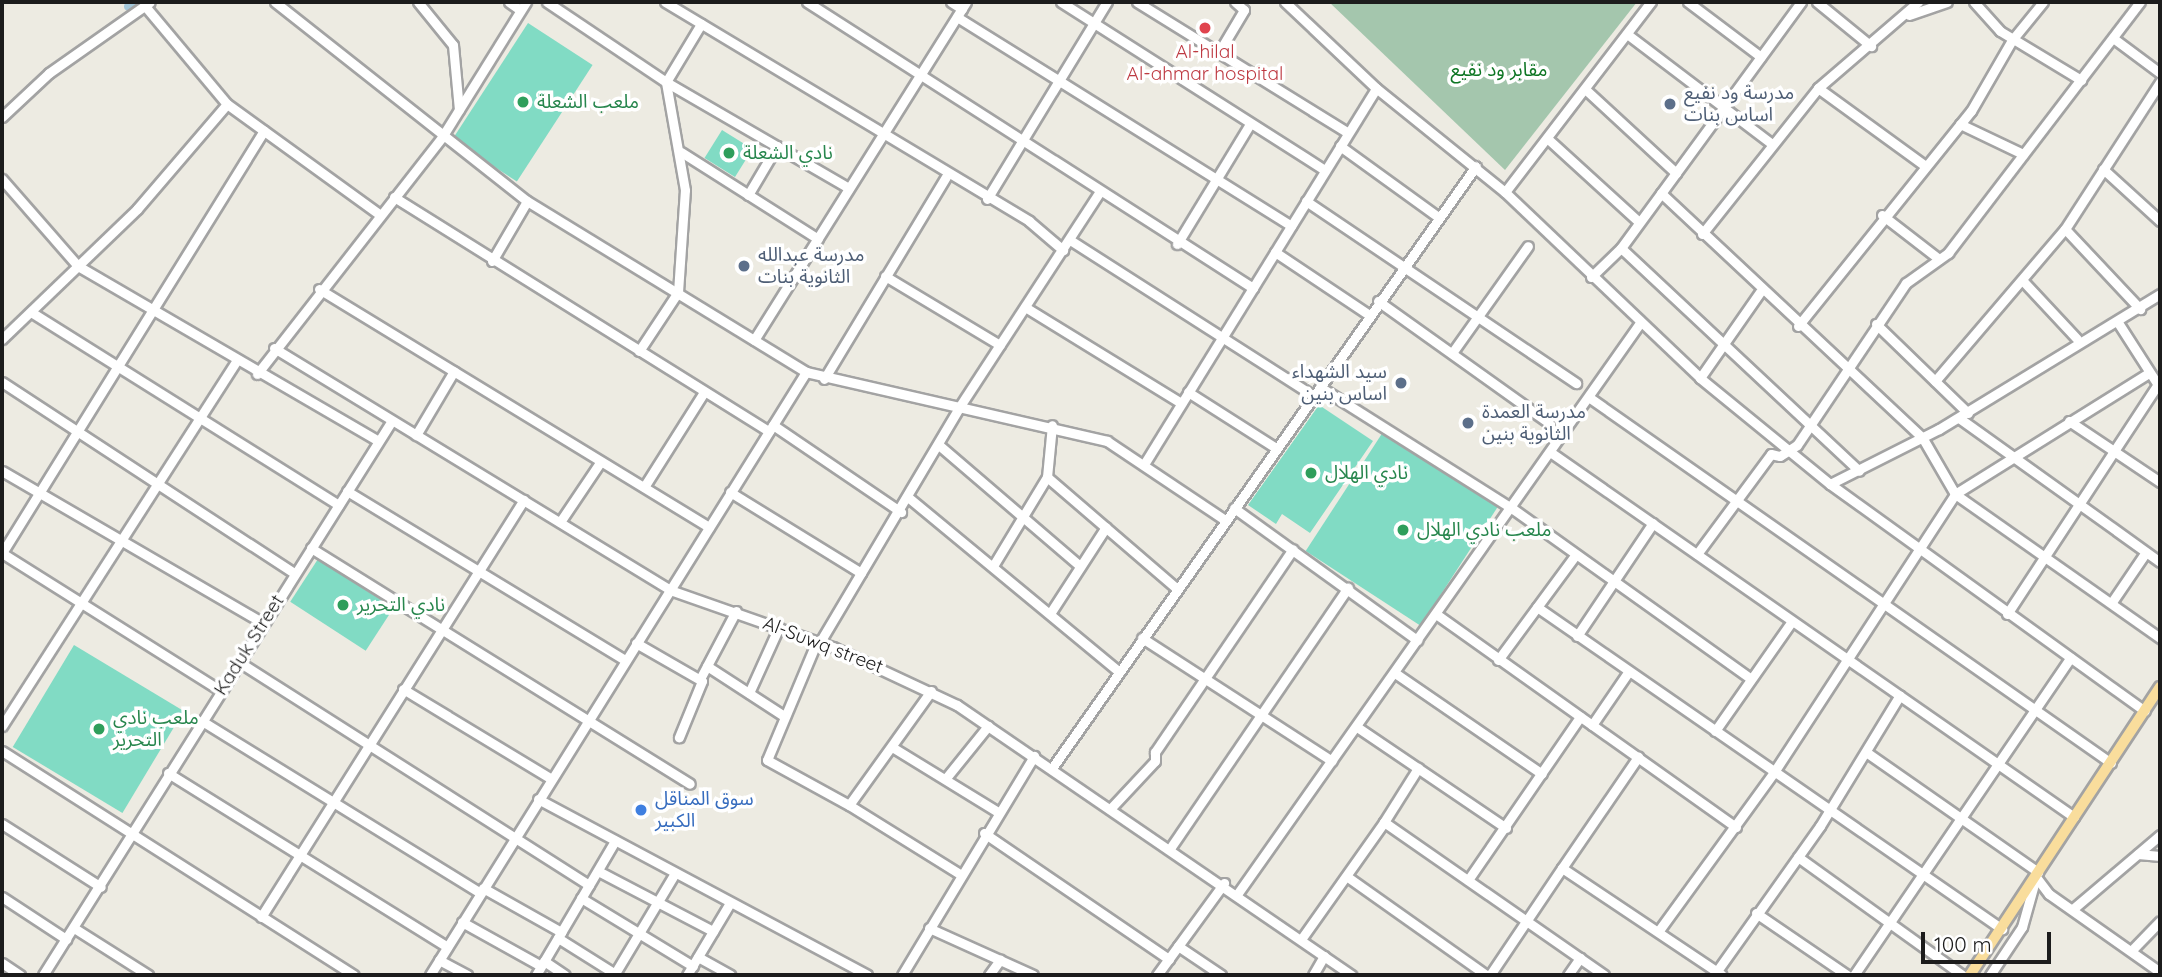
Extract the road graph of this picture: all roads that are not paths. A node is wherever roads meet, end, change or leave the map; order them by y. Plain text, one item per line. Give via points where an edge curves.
1 (275, 2) edge
2 (418, 2) edge
3 (509, 2) edge
4 (547, 2) edge
5 (665, 2) edge
6 (807, 2) edge
7 (951, 2) edge
8 (1061, 2) edge
9 (1107, 2) edge
10 (1137, 2) edge
11 (1235, 2) edge
12 (1285, 2) edge
13 (1651, 2) edge
14 (1688, 2) edge
15 (1817, 2) edge
16 (1918, 2) edge
17 (1947, 2) edge
18 (1973, 2) edge
19 (2043, 2) edge
20 (2140, 2) edge
21 (1798, 3) edge
22 (147, 4) edge
23 (523, 6) edge
24 (962, 9) edge
25 (1908, 15) junction
26 (1094, 22) junction
27 (701, 24) junction
28 (1626, 34) junction
29 (2113, 38) junction
30 (2012, 40) junction
31 (1871, 46) junction
32 (1219, 52) junction
33 (1760, 57) junction
34 (2160, 73) edge
35 (920, 75) junction
36 (1058, 79) junction
37 (2081, 80) junction
38 (666, 82) junction
39 (2160, 82) edge
40 (1376, 88) junction
41 (1818, 88) junction
42 (1585, 89) junction
43 (227, 104) junction
44 (1724, 107) junction
45 (459, 110) junction
46 (2, 117) edge
47 (1251, 124) junction
48 (1960, 124) junction
49 (264, 131) junction
50 (1348, 133) junction
51 (442, 137) junction
52 (882, 137) junction
53 (1548, 139) junction
54 (1021, 140) junction
55 (1772, 144) junction
56 (777, 146) junction
57 (1340, 146) junction
58 (681, 152) junction
59 (2023, 155) junction
60 (1924, 165) junction
61 (1476, 166) junction
62 (2103, 169) junction
63 (1325, 170) junction
64 (1676, 173) junction
65 (946, 177) junction
66 (2, 179) edge
67 (1217, 180) junction
68 (849, 188) junction
69 (1505, 192) junction
70 (1099, 193) junction
71 (1661, 193) junction
72 (748, 195) junction
73 (394, 197) junction
74 (987, 199) junction
75 (527, 201) junction
76 (1306, 201) junction
77 (379, 214) junction
78 (1882, 215) junction
79 (1438, 216) junction
80 (2160, 221) edge
81 (1639, 222) junction
82 (1291, 226) junction
83 (2064, 229) junction
84 (1702, 234) junction
85 (818, 239) junction
86 (1070, 240) junction
87 (1177, 244) junction
88 (1528, 246) dead end
89 (1621, 248) junction
90 (1063, 250) junction
91 (1275, 252) junction
92 (1939, 259) junction
93 (492, 261) junction
94 (1402, 265) junction
95 (78, 266) junction
96 (885, 276) junction
97 (1591, 277) junction
98 (2023, 281) junction
99 (1253, 288) junction
100 (319, 289) junction
101 (678, 292) junction
102 (1760, 292) junction
103 (2160, 294) edge
104 (1378, 301) junction
105 (1025, 307) junction
106 (154, 309) junction
107 (2140, 309) junction
108 (31, 312) junction
109 (1369, 315) junction
110 (1479, 316) junction
111 (2117, 321) junction
112 (1640, 323) junction
113 (1876, 324) junction
114 (1798, 326) junction
115 (1223, 335) junction
116 (2077, 339) junction
117 (2, 340) edge
118 (754, 340) junction
119 (1724, 342) junction
120 (1000, 345) junction
121 (275, 348) junction
122 (639, 351) junction
123 (1452, 354) junction
124 (236, 362) junction
125 (120, 366) junction
126 (1844, 368) junction
127 (454, 371) junction
128 (806, 372) junction
129 (257, 374) junction
130 (2147, 374) junction
131 (1700, 378) junction
132 (824, 379) junction
133 (1935, 381) junction
134 (2, 382) edge
135 (1576, 383) dead end
136 (2159, 387) edge
137 (704, 391) junction
138 (1317, 391) junction
139 (1188, 392) junction
140 (1590, 398) junction
141 (1181, 403) junction
142 (960, 406) junction
143 (1968, 413) junction
144 (201, 417) junction
145 (1959, 418) junction
146 (2069, 421) junction
147 (391, 422) junction
148 (1549, 423) dead end
149 (1052, 425) junction
150 (1813, 425) junction
151 (771, 428) junction
152 (77, 430) junction
153 (416, 435) junction
154 (1922, 437) junction
155 (377, 440) junction
156 (940, 446) junction
157 (1276, 448) junction
158 (1787, 451) junction
159 (2114, 452) junction
160 (1553, 454) junction
161 (2013, 457) junction
162 (601, 461) junction
163 (1146, 461) junction
164 (2, 471) edge
165 (1858, 471) junction
166 (1047, 477) junction
167 (2160, 482) edge
168 (158, 484) junction
169 (1830, 484) junction
170 (644, 488) junction
171 (348, 491) junction
172 (37, 492) junction
173 (730, 492) junction
174 (1955, 494) junction
175 (909, 498) junction
176 (524, 500) junction
177 (1735, 500) junction
178 (339, 505) junction
179 (2081, 505) junction
180 (1234, 508) junction
181 (1513, 509) junction
182 (901, 512) junction
183 (1022, 515) junction
184 (1225, 520) junction
185 (560, 522) junction
186 (1653, 523) junction
187 (709, 527) junction
188 (1106, 527) junction
189 (121, 541) junction
190 (311, 548) junction
191 (1293, 549) junction
192 (2146, 552) junction
193 (2, 553) edge
194 (1918, 553) junction
195 (1697, 554) junction
196 (1574, 557) junction
197 (2046, 557) junction
198 (2160, 562) edge
199 (1079, 565) junction
200 (993, 566) junction
201 (479, 570) junction
202 (294, 573) junction
203 (861, 573) junction
204 (1614, 585) junction
205 (1348, 588) junction
206 (1177, 589) junction
207 (670, 590) junction
208 (79, 602) junction
209 (2112, 602) junction
210 (1883, 605) junction
211 (1537, 607) junction
212 (736, 611) junction
213 (1051, 612) junction
214 (1436, 614) junction
215 (2007, 614) junction
216 (1792, 621) junction
217 (263, 623) junction
218 (779, 627) junction
219 (440, 632) junction
220 (1577, 636) junction
221 (1142, 638) junction
222 (2160, 638) edge
223 (1417, 640) junction
224 (819, 642) junction
225 (636, 643) junction
226 (2070, 658) junction
227 (625, 660) junction
228 (1498, 660) junction
229 (1848, 661) junction
230 (239, 662) junction
231 (707, 666) junction
232 (1119, 671) junction
233 (1629, 671) junction
234 (1395, 673) junction
235 (700, 679) junction
236 (1202, 679) junction
237 (1751, 679) junction
238 (2160, 687) edge
239 (403, 689) junction
240 (221, 691) junction
241 (931, 691) junction
242 (749, 693) junction
243 (1900, 695) junction
244 (2036, 708) junction
245 (2145, 710) junction
246 (784, 716) junction
247 (1259, 716) junction
248 (1580, 717) junction
249 (587, 720) junction
250 (202, 721) junction
251 (1592, 725) junction
252 (2, 726) edge
253 (988, 726) junction
254 (1357, 727) junction
255 (1715, 731) junction
256 (679, 737) dead end
257 (370, 744) junction
258 (892, 747) junction
259 (2, 751) edge
260 (1866, 752) junction
261 (1034, 756) junction
262 (1638, 757) junction
263 (1332, 761) junction
264 (1997, 763) junction
265 (2111, 763) junction
266 (1052, 768) junction
267 (1418, 768) junction
268 (1774, 772) junction
269 (167, 773) junction
270 (1542, 774) junction
271 (550, 778) junction
272 (946, 778) junction
273 (690, 784) dead end
274 (538, 799) junction
275 (333, 803) junction
276 (849, 806) junction
277 (1111, 808) junction
278 (1829, 810) junction
279 (998, 812) junction
280 (2074, 817) junction
281 (1960, 821) junction
282 (1384, 822) junction
283 (2, 824) edge
284 (1736, 827) junction
285 (1506, 828) junction
286 (984, 833) junction
287 (2160, 835) edge
288 (130, 837) junction
289 (515, 837) junction
290 (615, 841) junction
291 (1171, 847) junction
292 (300, 854) junction
293 (2136, 854) junction
294 (2160, 856) edge
295 (1798, 857) junction
296 (1562, 868) junction
297 (598, 871) junction
298 (675, 873) junction
299 (960, 874) junction
300 (2037, 875) junction
301 (1924, 876) junction
302 (1349, 878) junction
303 (1468, 880) junction
304 (1224, 883) junction
305 (589, 886) junction
306 (101, 887) junction
307 (481, 891) junction
308 (1238, 893) junction
309 (2, 897) edge
310 (581, 898) junction
311 (657, 903) junction
312 (730, 903) junction
313 (2074, 908) junction
314 (1756, 913) junction
315 (261, 917) junction
316 (1526, 920) junction
317 (2160, 921) edge
318 (462, 922) junction
319 (1889, 925) junction
320 (74, 928) junction
321 (929, 929) junction
322 (1660, 929) junction
323 (2002, 929) junction
324 (713, 931) junction
325 (639, 934) junction
326 (560, 935) junction
327 (66, 939) junction
328 (1302, 939) junction
329 (1178, 946) junction
330 (447, 947) junction
331 (2134, 948) junction
332 (1324, 956) junction
333 (1580, 958) junction
334 (1169, 959) junction
335 (439, 960) junction
336 (1000, 960) junction
337 (695, 962) junction
338 (2, 963) edge
339 (540, 968) edge
340 (2160, 972) edge
341 (1720, 973) edge
342 (20, 975) edge
343 (43, 975) edge
344 (148, 975) edge
345 (354, 975) edge
346 (430, 975) edge
347 (467, 975) edge
348 (565, 975) edge
349 (615, 975) edge
350 (687, 975) edge
351 (730, 975) edge
352 (867, 975) edge
353 (902, 975) edge
354 (989, 975) edge
355 (1033, 975) edge
356 (1157, 975) edge
357 (1221, 975) edge
358 (1313, 975) edge
359 (1352, 975) edge
360 (1488, 975) edge
361 (1568, 975) edge
362 (1604, 975) edge
363 (1847, 975) edge
364 (1854, 975) edge
365 (1962, 975) edge
366 (1970, 975) edge
367 (1990, 975) edge

1 - 51 street
2 - 45 street via 453,45
3 - 23 street
4 - 38 street
5 - 27 street
6 - 35 street
7 - 24 street
8 - 26 street
9 - 26 street
10 - 32 street
11 - 32 street via 1244,10
12 - 40 street
13 - 28 street
14 - 33 street
15 - 31 street
16 - 25 street
17 - 25 street
18 - 30 street
19 - 30 street
20 - 29 street
21 - 33 street
22 - 43 street
22 - 46 street via 49,73
23 - 45 street
24 - 35 street
24 - 36 street
25 - 31 street
26 - 36 street
26 - 47 street
27 - 38 street
27 - 52 street
28 - 42 street
28 - 44 street
29 - 34 street
29 - 37 street
30 - 37 street
30 - 48 street
31 - 41 street
32 - 50 street
33 - 44 street
35 - 52 street
35 - 54 street
36 - 54 street
36 - 67 street
37 - 59 street
38 - 56 street
38 - 58 street
39 - 62 street
40 - 50 street
40 - 61 street
41 - 55 street
41 - 60 street
42 - 53 street
42 - 64 street
43 - 49 street
43 - 95 street via 137,209
44 - 55 street
44 - 64 street
45 - 51 street
47 - 63 street
47 - 67 street
48 - 59 street
48 - 60 street
49 - 77 street
49 - 106 street
50 - 57 street
51 - 73 street
51 - 75 street
52 - 65 street
52 - 68 street
53 - 69 street
53 - 81 street
54 - 70 street
54 - 74 street
55 - 84 street
56 - 68 street
56 - 72 street
57 - 63 street
57 - 79 street
58 - 72 street
58 - 101 street via 685,252
59 - 92 street
60 - 78 street
61 - 69 street
61 - 79 street
62 - 80 street
62 - 83 street
63 - 76 street
64 - 71 street
65 - 74 street
65 - 96 street
66 - 95 street
67 - 82 street
67 - 87 street
68 - 85 street
69 - 97 street
70 - 86 street
70 - 87 street
71 - 81 street
71 - 84 street
72 - 85 street
73 - 77 street
73 - 93 street
74 - 90 street
75 - 93 street
75 - 101 street
76 - 82 street
76 - 94 street
77 - 100 street
78 - 92 street
78 - 114 street
79 - 94 street
81 - 89 street
82 - 91 street
83 - 98 street
83 - 107 street
84 - 102 street
85 - 118 street
86 - 90 street
86 - 115 street
87 - 99 street
88 - 110 street
89 - 97 street
89 - 119 street
90 - 105 street
91 - 99 street
91 - 109 street
92 - 113 street via 1906,283
93 - 122 street
94 - 104 street
94 - 110 street
95 - 106 street
95 - 108 street
96 - 120 street
96 - 132 street
97 - 112 street
98 - 116 street
98 - 133 street
99 - 115 street
100 - 121 street
100 - 127 street
101 - 118 street
101 - 122 street
102 - 114 street
102 - 119 street
103 - 107 street
104 - 109 street
104 - 123 street
105 - 120 street
105 - 141 street
106 - 124 street
106 - 125 street
107 - 111 street
108 - 117 street
108 - 125 street
109 - 138 street
110 - 123 street
110 - 135 street
111 - 116 street
111 - 130 street
112 - 131 street
112 - 140 street
113 - 126 street
113 - 133 street
114 - 126 street
115 - 138 street
115 - 139 street
116 - 143 street
118 - 128 street
119 - 131 street
119 - 150 street
120 - 142 street
121 - 129 street
121 - 147 street, Al-Suwq street
122 - 137 street
123 - 148 street
124 - 129 street
124 - 144 street
125 - 144 street
125 - 152 street
126 - 150 street
126 - 154 street
127 - 153 street
127 - 162 street
128 - 132 street
128 - 151 street
129 - 155 street
130 - 136 street
130 - 146 street
131 - 158 street
132 - 142 street
133 - 143 street
134 - 152 street
136 - 159 street
137 - 151 street
137 - 170 street
138 - 157 street
138 - 181 street
139 - 141 street
139 - 157 street
140 - 160 street
140 - 177 street
141 - 163 street
142 - 149 street
142 - 156 street
143 - 145 street
144 - 168 street
144 - 178 street
145 - 154 street
145 - 161 street
146 - 159 street
146 - 161 street
147 - 153 street, Al-Suwq street
147 - 155 street, Kaduk Street
149 - 163 street via 1107,441
149 - 166 street
150 - 158 street
150 - 165 street
151 - 173 street
151 - 182 street
152 - 168 street
152 - 172 street
153 - 176 street, Al-Suwq street
154 - 165 street
154 - 174 street
155 - 171 street, Kaduk Street
156 - 175 street
156 - 183 street
157 - 180 street
158 - 169 street
158 - 177 street via 1771,454
159 - 167 street
159 - 179 street
160 - 181 street
160 - 186 street
161 - 174 street
161 - 179 street
162 - 170 street
162 - 185 street
163 - 184 street
164 - 172 street
165 - 169 street
166 - 183 street
166 - 188 street
168 - 189 street
168 - 202 street
169 - 194 street
170 - 187 street
171 - 178 street, Kaduk Street
171 - 201 street
172 - 189 street
172 - 193 street
173 - 187 street
173 - 203 street
174 - 194 street
174 - 197 street
175 - 182 street
175 - 200 street
176 - 185 street, Al-Suwq street
176 - 201 street
177 - 195 street
177 - 210 street
178 - 190 street, Kaduk Street
179 - 192 street
179 - 197 street
180 - 184 street
180 - 191 street
181 - 196 street
181 - 214 street
182 - 203 street
183 - 199 street
183 - 200 street
184 - 206 street
185 - 207 street, Al-Suwq street
186 - 195 street
186 - 204 street
187 - 207 street
188 - 199 street
188 - 206 street
189 - 208 street
189 - 217 street
190 - 202 street, Kaduk Street
190 - 219 street
191 - 205 street
191 - 236 street
192 - 198 street
192 - 209 street
193 - 208 street
194 - 210 street
194 - 215 street
195 - 216 street
196 - 204 street
196 - 211 street
197 - 209 street
197 - 215 street
199 - 213 street
200 - 213 street
201 - 219 street
201 - 227 street
202 - 217 street, Kaduk Street
203 - 224 street
204 - 220 street
204 - 237 street
205 - 223 street
205 - 247 street
206 - 221 street
207 - 212 street, Al-Suwq street
207 - 225 street
208 - 240 street
208 - 252 street
209 - 222 street
210 - 229 street
210 - 244 street
211 - 220 street
211 - 228 street
212 - 218 street, Al-Suwq street
212 - 231 street
213 - 232 street
214 - 223 street
214 - 228 street
215 - 226 street
216 - 229 street
216 - 237 street
217 - 230 street, Kaduk Street
218 - 224 street, Al-Suwq street
218 - 242 street
219 - 239 street
219 - 249 street
220 - 233 street
221 - 232 street
221 - 236 street
223 - 234 street
224 - 241 street, Al-Suwq street
224 - 246 street
225 - 227 street
225 - 235 street
226 - 244 street
226 - 245 street
227 - 249 street
228 - 248 street
229 - 243 street
229 - 268 street
230 - 240 street, Kaduk Street
230 - 257 street
231 - 235 street
231 - 242 street
232 - 266 street
233 - 251 street
233 - 255 street
234 - 254 street
234 - 270 street
235 - 256 street
236 - 247 street
236 - 277 street via 1155,761
237 - 255 street
238 - 245 main road
239 - 257 street
239 - 271 street
240 - 250 street, Kaduk Street
241 - 253 street, Al-Suwq street
241 - 258 street
242 - 246 street
243 - 260 street
243 - 264 street
244 - 264 street
244 - 265 street
245 - 265 main road
246 - 276 street via 767,760
247 - 263 street
247 - 291 street
248 - 251 street
248 - 270 street
249 - 271 street
249 - 273 street
250 - 269 street, Kaduk Street
250 - 275 street
251 - 262 street
253 - 261 street, Al-Suwq street
253 - 272 street
254 - 263 street
254 - 267 street
255 - 268 street
257 - 275 street
257 - 289 street
258 - 272 street
258 - 276 street
259 - 288 street
260 - 278 street
260 - 281 street
261 - 266 street, Al-Suwq street
261 - 279 street
262 - 284 street
262 - 296 street
263 - 308 street
264 - 280 street
264 - 281 street
265 - 280 main road
266 - 277 street, Al-Suwq street
267 - 282 street
267 - 285 street
268 - 278 street
268 - 284 street
269 - 288 street, Kaduk Street
269 - 292 street
270 - 285 street
271 - 274 street
272 - 279 street
274 - 289 street
274 - 290 street
275 - 292 street
275 - 307 street
276 - 299 street
277 - 291 street, Al-Suwq street
278 - 295 street
278 - 301 street
279 - 286 street
280 - 300 main road
281 - 300 street
281 - 301 street
282 - 302 street
282 - 303 street
283 - 306 street
284 - 322 street
285 - 303 street
286 - 299 street
286 - 334 street
287 - 293 street
288 - 306 street, Kaduk Street
288 - 315 street
289 - 305 street
289 - 307 street
290 - 297 street
290 - 298 street
291 - 304 street, Al-Suwq street
292 - 315 street
292 - 330 street
293 - 294 street
293 - 313 street
295 - 314 street
295 - 319 street
296 - 316 street
296 - 322 street
297 - 305 street
297 - 311 street
298 - 311 street
298 - 312 street
299 - 321 street
300 - 313 street
300 - 323 main road
300 - 367 street via 2022,928
301 - 319 street
301 - 323 street
302 - 328 street
302 - 360 street
303 - 316 street
304 - 308 street, Al-Suwq street
304 - 329 street
305 - 310 street
306 - 320 street, Kaduk Street
307 - 318 street
307 - 326 street
308 - 328 street, Al-Suwq street
309 - 327 street
310 - 325 street
310 - 326 street
311 - 324 street
311 - 325 street
312 - 324 street
312 - 352 street
313 - 331 street
314 - 341 street
314 - 363 street
315 - 345 street
316 - 333 street
316 - 360 street
317 - 331 street
318 - 330 street
318 - 339 street
319 - 364 street
319 - 365 street
320 - 327 street, Kaduk Street
320 - 344 street
321 - 336 street
321 - 353 street
322 - 341 street
323 - 366 main road
324 - 337 street
325 - 337 street
325 - 349 street
326 - 339 street
326 - 349 street
327 - 343 street, Kaduk Street
328 - 332 street, Al-Suwq street
329 - 334 street
329 - 357 street
330 - 335 street
331 - 340 street
332 - 358 street
332 - 359 street, Al-Suwq street
333 - 361 street
333 - 362 street
334 - 356 street
335 - 346 street
335 - 347 street
336 - 354 street
336 - 355 street
337 - 350 street
337 - 351 street
338 - 342 street
339 - 348 street

